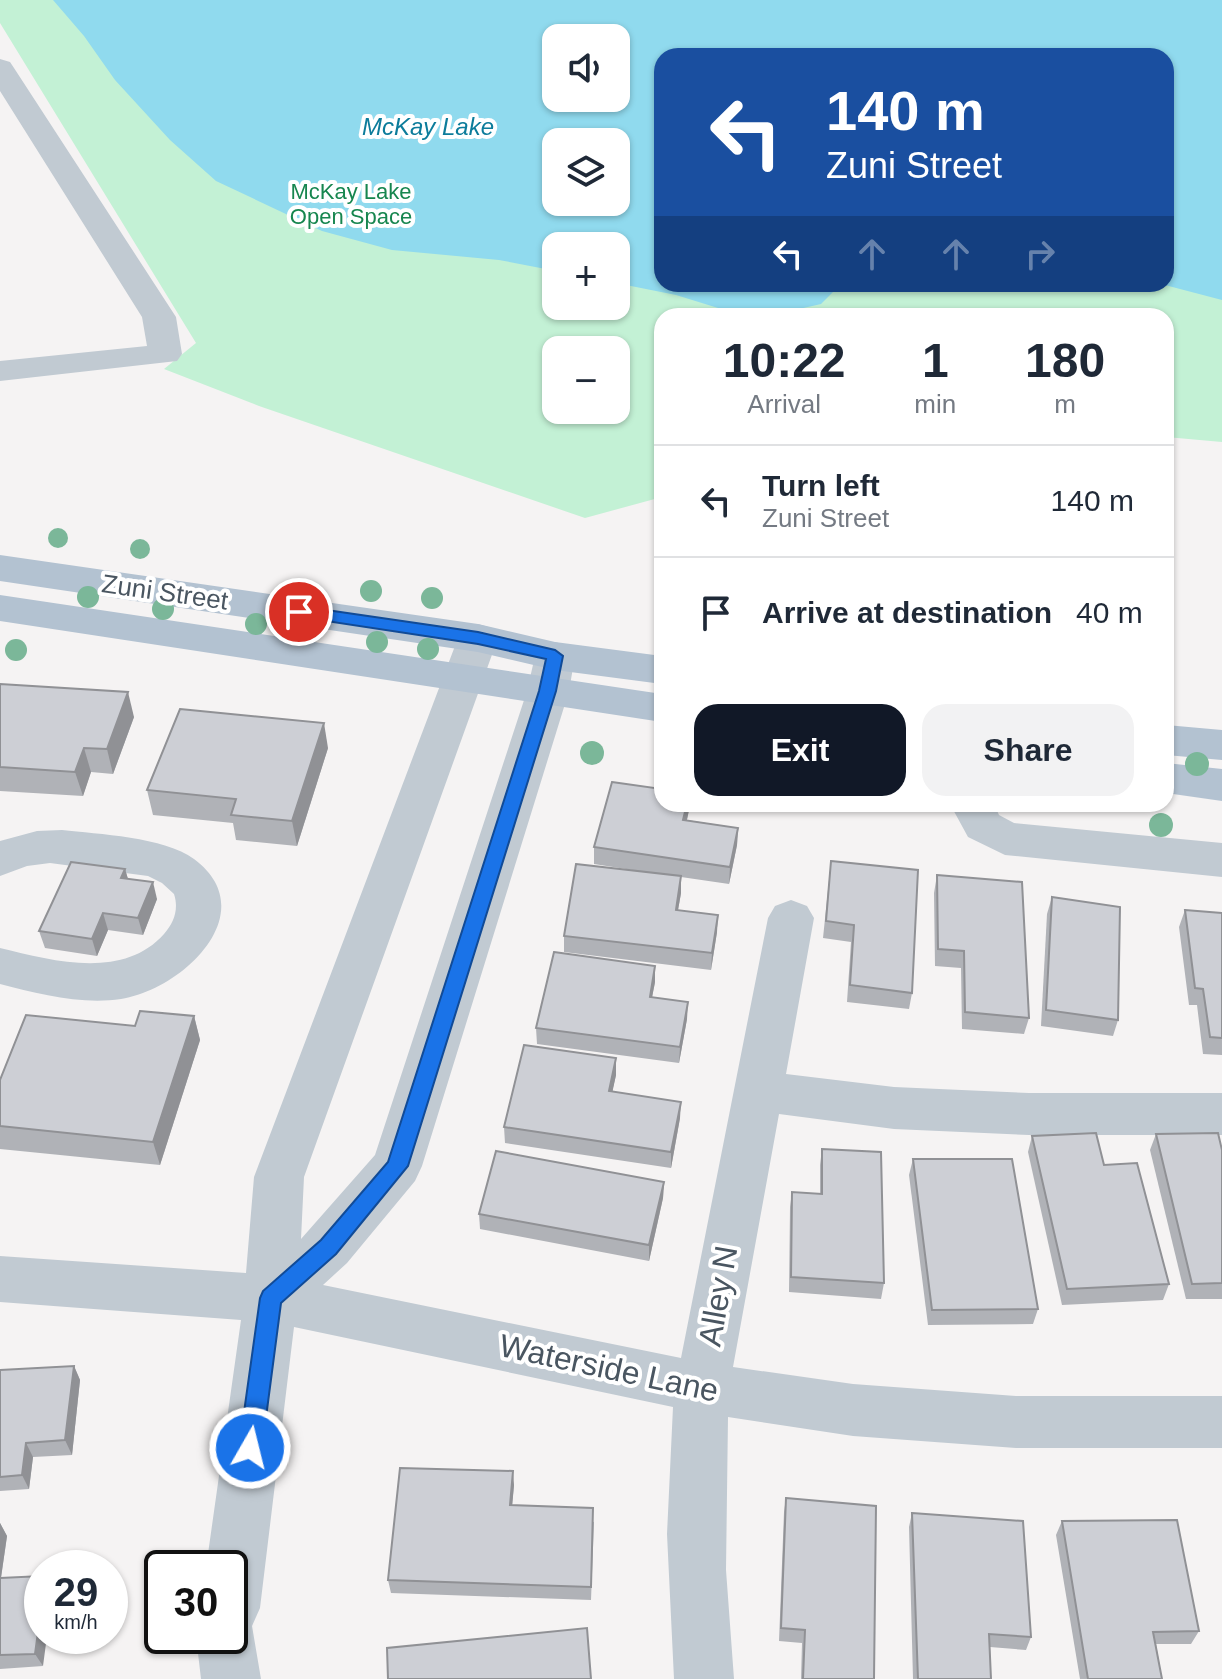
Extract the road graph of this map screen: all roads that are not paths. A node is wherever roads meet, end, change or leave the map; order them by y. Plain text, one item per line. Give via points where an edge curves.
1 (0, 68) edge
2 (0, 371) edge
3 (0, 568) edge
4 (0, 608) edge
5 (471, 658) junction
6 (654, 670) edge
7 (551, 674) junction
8 (654, 706) edge
9 (1174, 741) edge
10 (1222, 745) edge
11 (1174, 779) edge
12 (1222, 785) edge
13 (976, 812) edge
14 (0, 859) edge
15 (1222, 860) edge
16 (791, 918) dead end
17 (0, 966) edge
18 (756, 1091) junction
19 (1222, 1114) edge
20 (0, 1279) edge
21 (271, 1298) junction
22 (702, 1388) junction
23 (1222, 1422) edge
24 (238, 1550) edge
25 (228, 1654) edge
26 (231, 1679) edge
27 (704, 1679) edge

1 - 2 street via 159,317 165,354
3 - 5 main road, Zuni Street
4 - 5 main road, Zuni Street
5 - 7 main road, Zuni Street
5 - 21 street via 279,1177
6 - 7 main road, Zuni Street
7 - 8 main road, Zuni Street
7 - 21 street via 397,1166 329,1247
9 - 10 main road
11 - 12 main road
13 - 15 street via 983,826 1005,839
14 - 17 street via 56,845 157,860 179,871 193,888 198,908 194,930 180,951 158,968 130,979 100,983
16 - 18 street, Alley N
18 - 19 street via 894,1108
18 - 22 street, Alley N
20 - 21 street, Waterside Lane
21 - 22 street, Waterside Lane
21 - 24 street
22 - 23 street, Waterside Lane via 853,1410 1016,1422
22 - 27 street, Alley N via 696,1492 697,1619
25 - 26 street

